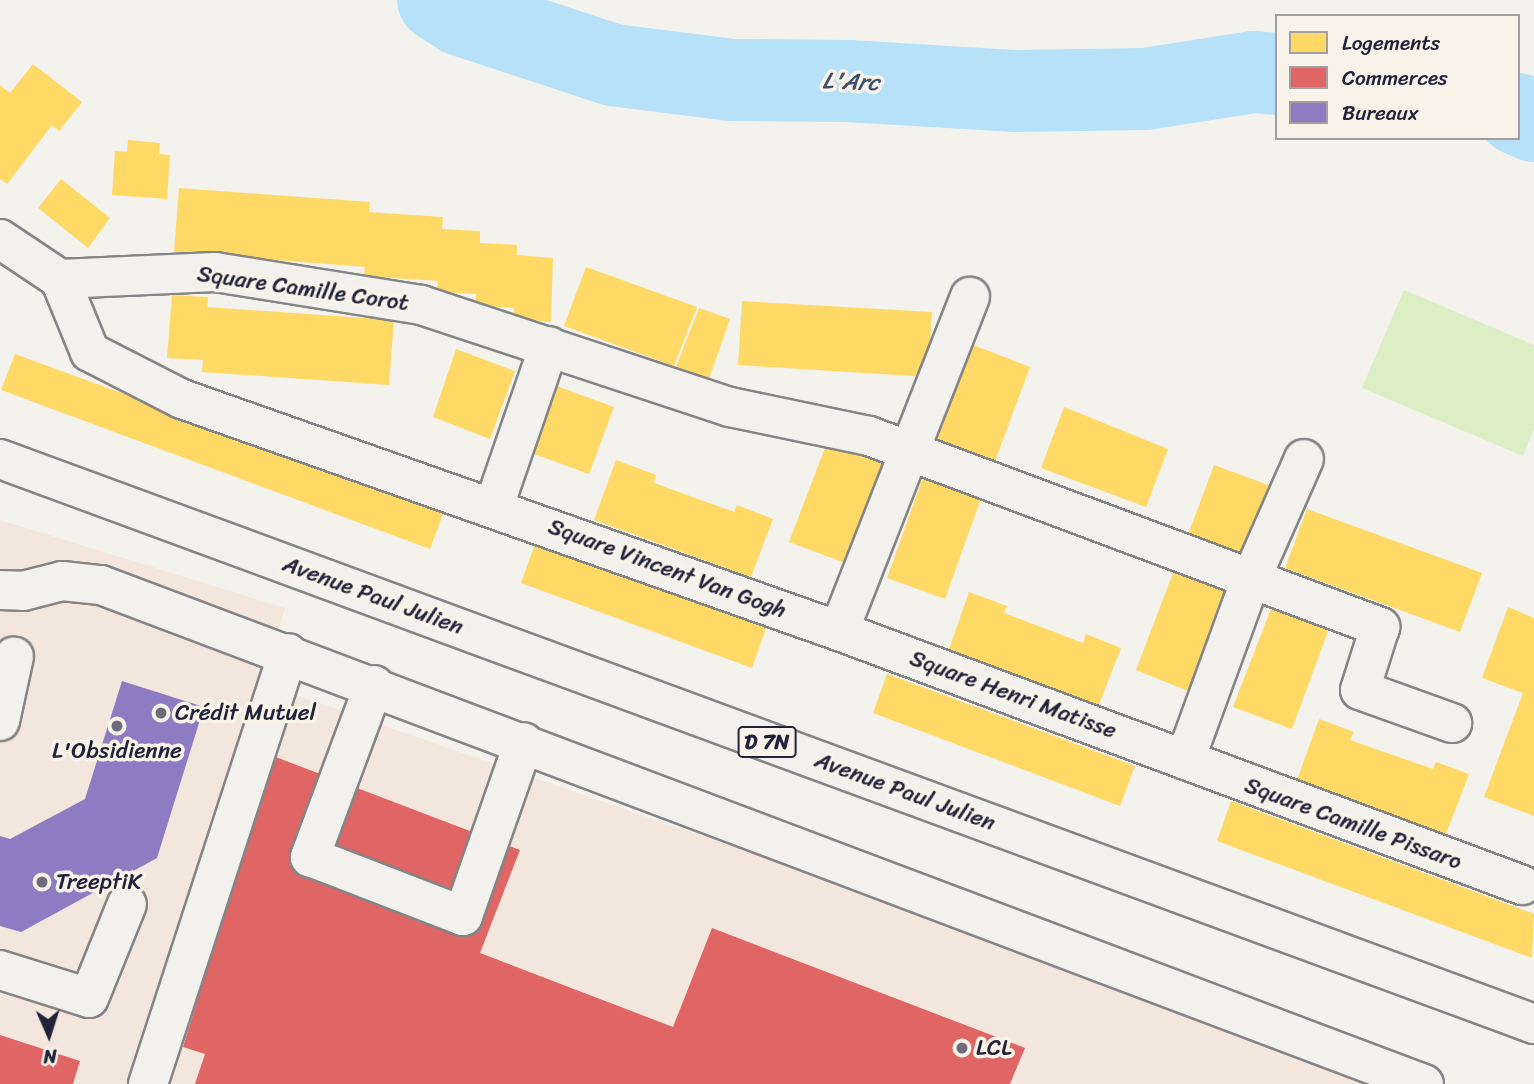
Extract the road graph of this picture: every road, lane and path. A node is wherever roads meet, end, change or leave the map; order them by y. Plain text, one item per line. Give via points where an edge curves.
1 (0, 239) edge
2 (60, 279) junction
3 (970, 298) dead end
4 (549, 346) junction
5 (911, 453) junction
6 (0, 459) edge
7 (1304, 459) dead end
8 (494, 506) junction
9 (1251, 579) junction
10 (0, 590) edge
11 (839, 631) junction
12 (288, 653) junction
13 (14, 656) dead end
14 (373, 685) junction
15 (0, 721) edge
16 (1452, 723) dead end
17 (524, 742) junction
18 (1185, 760) junction
19 (1522, 885) dead end
20 (127, 904) dead end
21 (0, 970) edge
22 (1534, 1024) edge
23 (148, 1084) edge
24 (1424, 1084) edge

1 - 2 street
2 - 4 street, Square Camille Corot via 215,272 421,305
2 - 8 street via 90,352 181,399
3 - 5 street
4 - 5 street via 730,407 869,436
4 - 8 street
5 - 9 street
5 - 11 street
6 - 22 street, Avenue Paul Julien / D 7N
7 - 9 street
8 - 11 street, Square Vincent Van Gogh
9 - 16 street via 1380,627 1360,690
9 - 18 street
10 - 12 street via 23,591 62,581 101,585
11 - 18 street, Square Henri Matisse
12 - 14 street
12 - 23 street
13 - 15 street
14 - 17 street
14 - 17 street via 310,856 463,916
17 - 24 street
18 - 19 street, Square Camille Pissaro
20 - 21 street via 89,998

